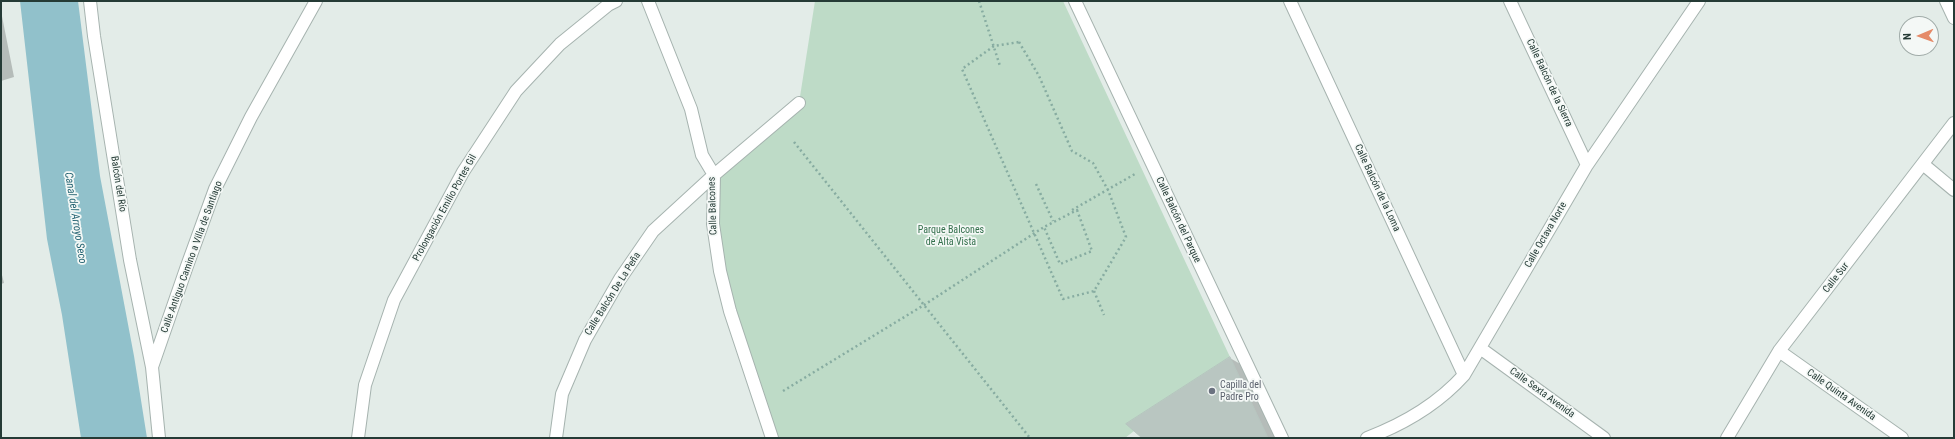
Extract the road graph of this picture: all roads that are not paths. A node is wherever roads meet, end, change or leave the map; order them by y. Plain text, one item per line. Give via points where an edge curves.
1 (90, 1) edge
2 (316, 1) edge
3 (616, 1) edge
4 (648, 1) edge
5 (1075, 1) edge
6 (1290, 1) edge
7 (1510, 1) edge
8 (1700, 1) edge
9 (1946, 1) edge
10 (1954, 18) edge
11 (799, 103) dead end
12 (1954, 123) edge
13 (1587, 165) junction
14 (1924, 165) junction
15 (714, 175) junction
16 (1954, 190) edge
17 (1480, 348) junction
18 (1779, 351) junction
19 (152, 367) junction
20 (1464, 375) junction
21 (159, 438) edge
22 (358, 438) edge
23 (556, 438) edge
24 (772, 438) edge
25 (1282, 438) edge
26 (1367, 438) edge
27 (1604, 438) edge
28 (1727, 438) edge
29 (1902, 438) edge

1 - 19 street, Balcón del Río via 130,260
2 - 19 street, Calle Antiguo Camino a Villa de Santiago via 251,117 215,189
3 - 22 street, Prolongación Emilio Portes Gil via 560,44 516,91 463,172 394,300 365,385
4 - 15 street, Calle Balcones via 691,109 702,156
5 - 25 street, Calle Balcón del Parque
6 - 20 street, Calle Balcón de la Loma
7 - 13 street, Calle Balcón de la Sierra
8 - 13 street, Calle Octava Norte
9 - 10 street
11 - 15 street, Calle Balcón De La Peña
12 - 14 street, Calle Sur
13 - 17 street, Calle Octava Norte
14 - 16 street
14 - 18 street, Calle Sur
15 - 23 street, Calle Balcón De La Peña via 653,231 620,279 585,340 562,394
15 - 24 street, Calle Balcones via 713,224 720,271 730,311
17 - 20 street, Calle Octava Norte
17 - 27 street, Calle Sexta Avenida
18 - 28 street, Calle Sur
18 - 29 street, Calle Quinta Avenida
19 - 21 street, Calle Antiguo Camino a Villa de Santiago
20 - 26 street, Calle Octava Norte via 1434,404 1396,427

